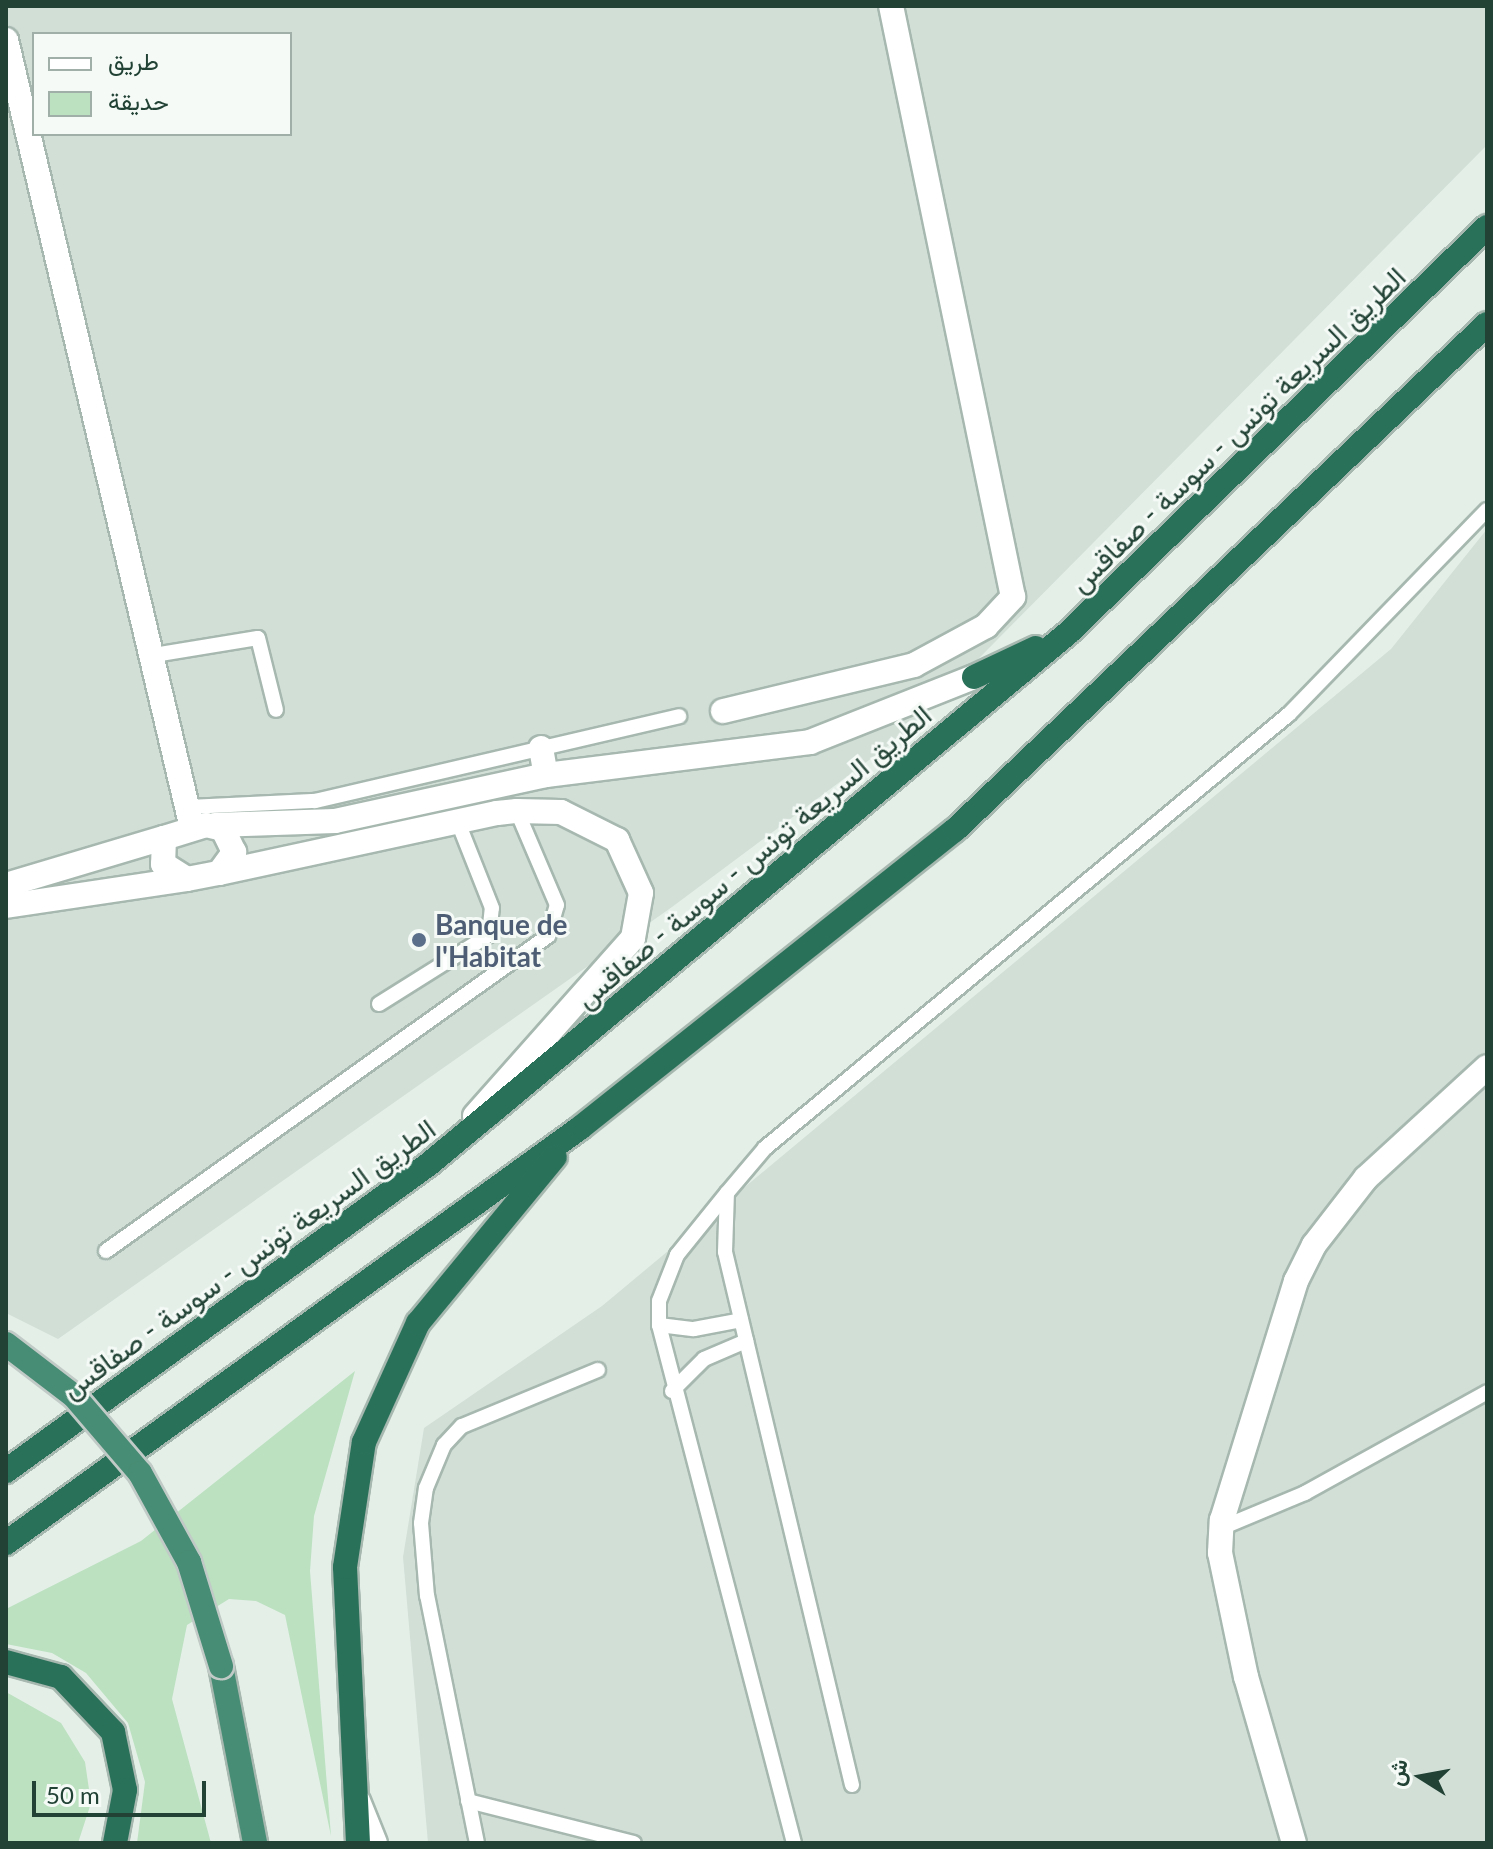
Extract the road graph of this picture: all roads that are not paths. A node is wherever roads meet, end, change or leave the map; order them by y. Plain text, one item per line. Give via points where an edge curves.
1 (891, 6) edge
2 (6, 40) edge
3 (1487, 227) edge
4 (1487, 324) edge
5 (1487, 510) edge
6 (1067, 634) junction
7 (154, 655) junction
8 (974, 677) joint
9 (276, 710) dead end
10 (723, 711) dead end
11 (679, 716) dead end
12 (541, 748) junction
13 (546, 775) junction
14 (517, 811) junction
15 (199, 820) junction
16 (458, 822) junction
17 (164, 838) junction
18 (219, 873) junction
19 (187, 879) junction
20 (6, 885) edge
21 (6, 906) edge
22 (379, 1004) dead end
23 (1487, 1067) edge
24 (580, 1128) junction
25 (429, 1164) junction
26 (727, 1193) junction
27 (106, 1251) dead end
28 (741, 1320) junction
29 (659, 1325) junction
30 (746, 1341) junction
31 (6, 1344) edge
32 (6, 1355) edge
33 (36, 1369) junction
34 (598, 1370) dead end
35 (672, 1391) junction
36 (1487, 1392) edge
37 (6, 1471) edge
38 (1221, 1528) junction
39 (6, 1543) edge
40 (6, 1662) edge
41 (852, 1785) dead end
42 (357, 1797) junction
43 (468, 1801) junction
44 (256, 1836) edge
45 (115, 1843) edge
46 (358, 1843) edge
47 (375, 1843) edge
48 (477, 1843) edge
49 (634, 1843) edge
50 (794, 1843) edge
51 (1294, 1843) edge

1 - 10 street via 1013,597 986,626 914,665
2 - 7 street
3 - 6 highway, الطريق السريعة تونس - سوسة - صفاقس
4 - 24 highway via 955,830
5 - 26 lane via 1289,714 765,1148
6 - 8 highway
6 - 25 highway, الطريق السريعة تونس - سوسة - صفاقس
7 - 9 lane via 258,638
7 - 15 street
8 - 13 street via 810,742
11 - 12 lane
12 - 13 street
12 - 15 lane via 315,801
13 - 15 street via 370,816
14 - 16 street
14 - 25 street via 561,812 617,840 638,878 638,923 616,963
14 - 27 lane via 557,905 548,936
15 - 17 street
15 - 18 street via 234,843 232,861
16 - 18 street
16 - 22 lane via 492,908 489,935
17 - 19 street via 163,864
17 - 20 street
18 - 19 street
19 - 21 street
23 - 38 street via 1366,1178 1314,1245 1296,1281
24 - 39 highway
24 - 42 highway via 418,1323 364,1442 345,1567
25 - 37 highway, الطريق السريعة تونس - سوسة - صفاقس
26 - 28 lane via 721,1223
26 - 29 lane via 677,1255 659,1301
28 - 29 lane via 694,1329
28 - 30 lane
29 - 35 lane
30 - 35 lane via 704,1359
30 - 41 lane
31 - 33 highway, bridge
32 - 33 highway, bridge
33 - 44 highway, bridge via 74,1396 140,1473 189,1562 221,1666
34 - 43 lane via 462,1426 444,1445 426,1488 421,1523 427,1596
35 - 50 lane
36 - 38 lane via 1305,1493
38 - 51 street via 1246,1677
40 - 45 highway via 61,1677 113,1732 125,1790
42 - 46 highway
42 - 47 street
43 - 48 lane
43 - 49 lane

